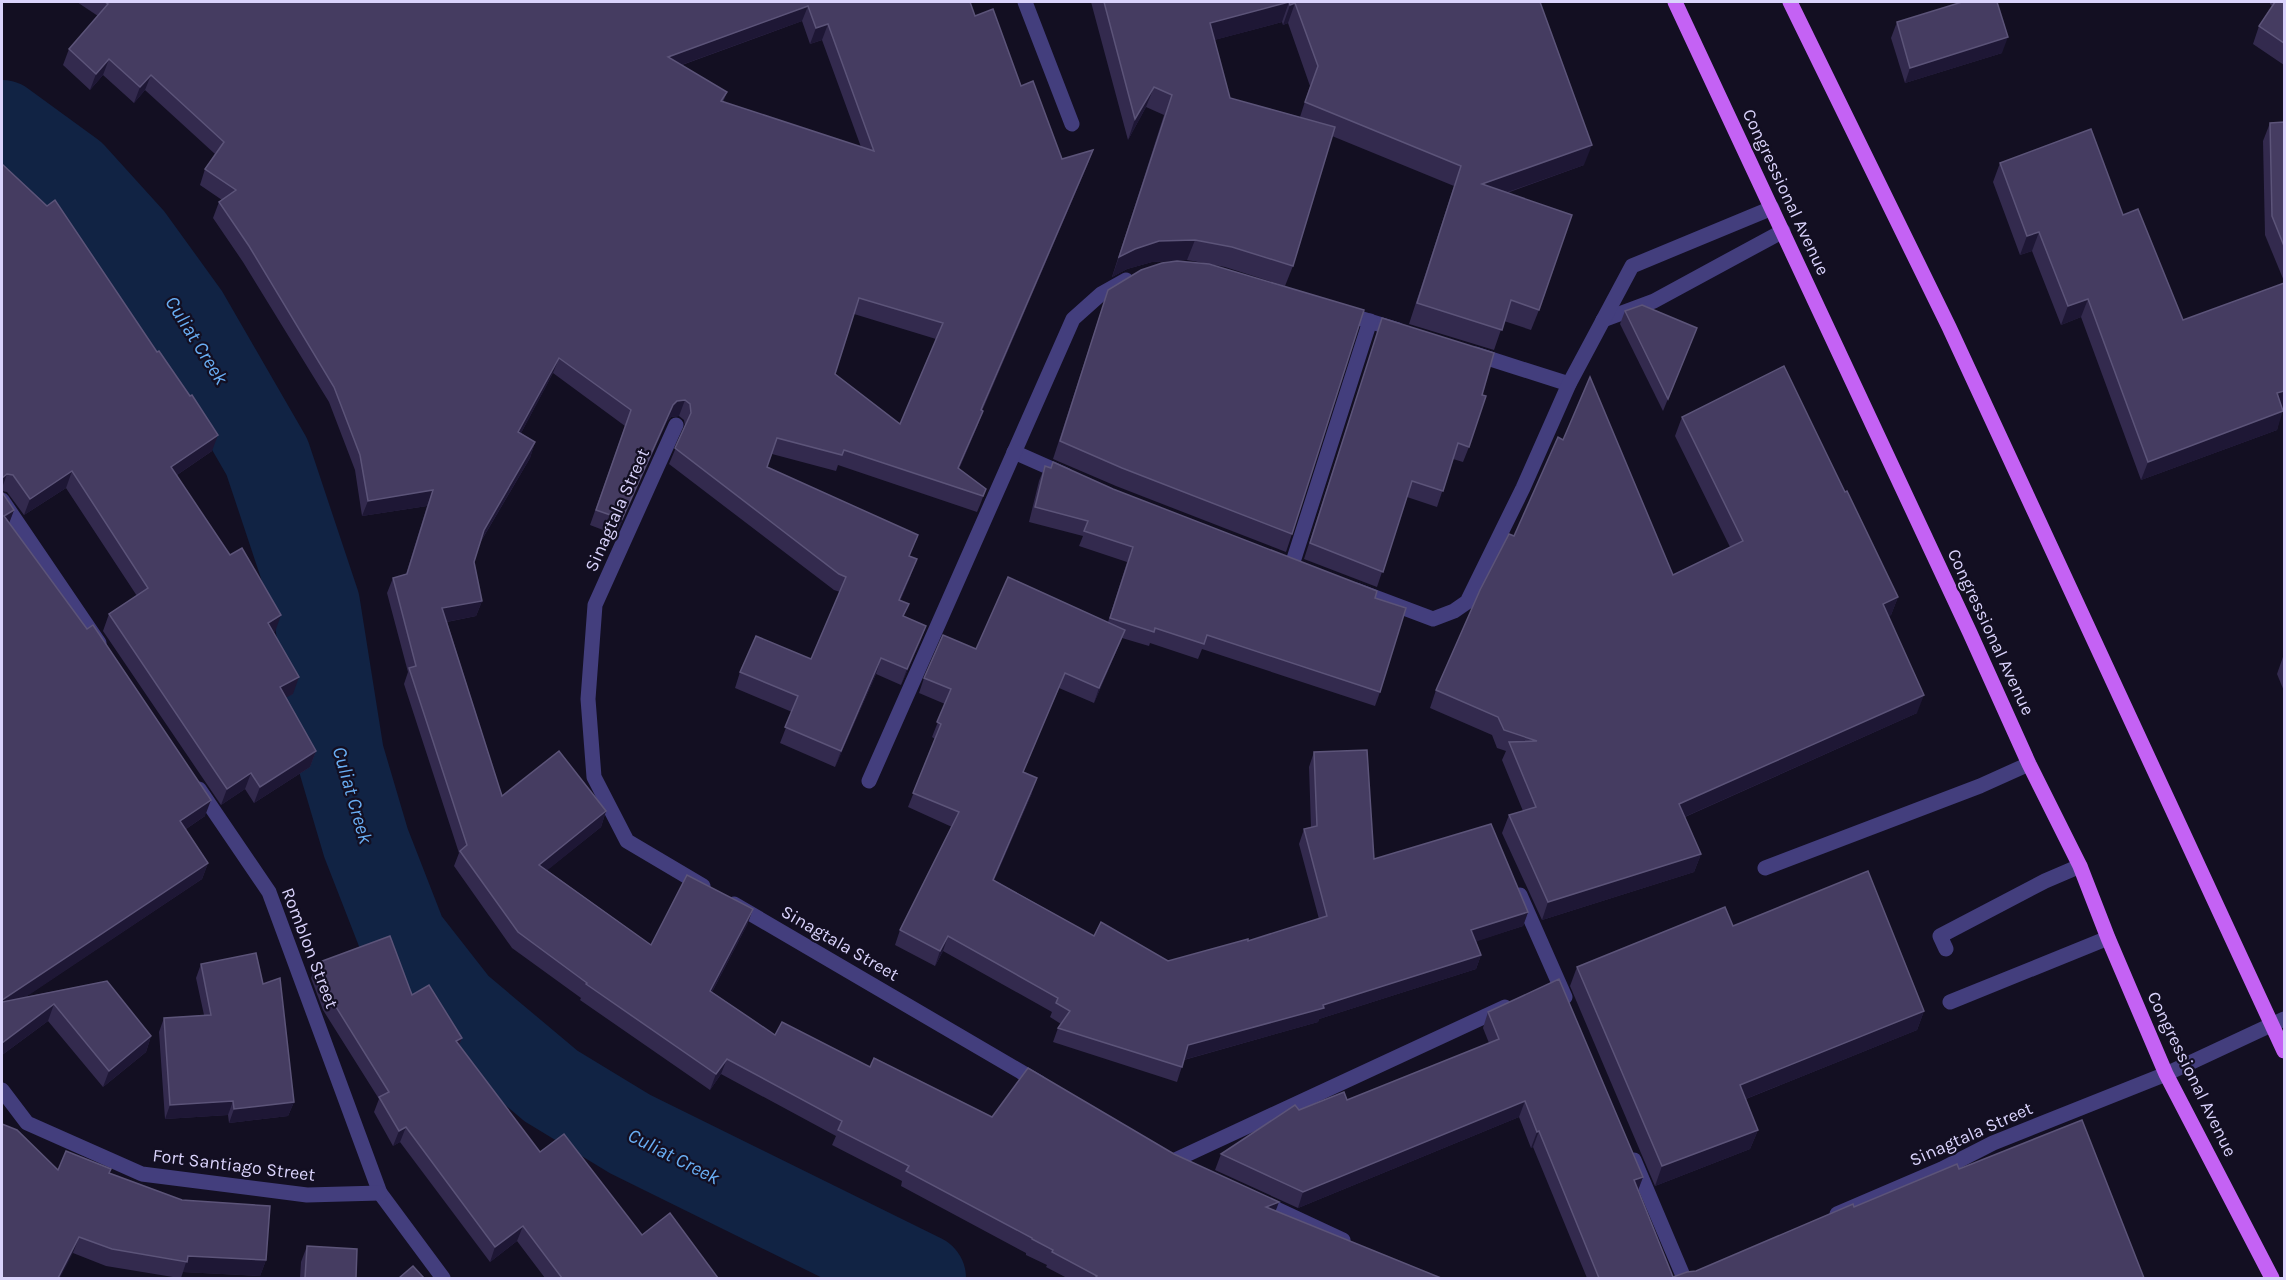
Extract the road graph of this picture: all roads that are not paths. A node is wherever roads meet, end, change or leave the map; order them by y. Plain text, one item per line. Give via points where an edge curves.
1 (1025, 2) edge
2 (1675, 2) edge
3 (1790, 2) edge
4 (1072, 124) dead end
5 (1772, 208) junction
6 (1784, 231) junction
7 (1144, 274) edge
8 (1324, 308) edge
9 (1603, 320) junction
10 (1370, 321) junction
11 (1414, 335) edge
12 (1458, 349) edge
13 (1569, 384) junction
14 (676, 425) edge
15 (1014, 452) junction
16 (1080, 480) edge
17 (2, 500) edge
18 (1292, 565) edge
19 (1346, 586) edge
20 (109, 657) edge
21 (2029, 764) junction
22 (189, 775) edge
23 (869, 781) dead end
24 (2080, 866) junction
25 (1765, 868) dead end
26 (1513, 880) edge
27 (2108, 938) junction
28 (1946, 950) dead end
29 (1516, 1002) edge
30 (1950, 1002) dead end
31 (1572, 1015) edge
32 (2278, 1021) edge
33 (2284, 1051) edge
34 (2166, 1074) junction
35 (1049, 1089) edge
36 (2, 1090) edge
37 (1628, 1147) edge
38 (1194, 1171) edge
39 (380, 1193) junction
40 (1247, 1195) edge
41 (1825, 1219) edge
42 (1353, 1244) edge
43 (1689, 1277) edge
44 (443, 1278) edge
45 (2272, 1278) edge

1 - 4 street
2 - 5 main road, Congressional Avenue
3 - 32 main road via 1949,327
5 - 6 main road, Congressional Avenue
5 - 9 street via 1632,266
6 - 9 street via 1654,301
6 - 21 main road, Congressional Avenue
7 - 15 street via 1101,294 1073,319
8 - 10 street
9 - 13 street
10 - 11 street
10 - 18 street
12 - 13 street
13 - 19 street via 1467,602 1433,618
14 - 35 street, Sinagtala Street via 595,605 588,699 594,777 627,841
15 - 16 street
15 - 23 street
17 - 20 street
21 - 24 main road, Congressional Avenue
21 - 25 street
22 - 39 street, Romblon Street via 269,892
24 - 27 main road, Congressional Avenue
24 - 28 street via 1940,936
26 - 31 street via 1553,985
27 - 30 street
27 - 34 main road, Congressional Avenue
29 - 38 street via 1168,1158
32 - 33 main road
32 - 34 street, Sinagtala Street
34 - 41 street, Sinagtala Street via 1993,1143
34 - 45 main road, Congressional Avenue
36 - 39 street, Fort Santiago Street via 27,1123 142,1174 307,1195
37 - 43 street
39 - 44 street, Romblon Street
40 - 42 street

